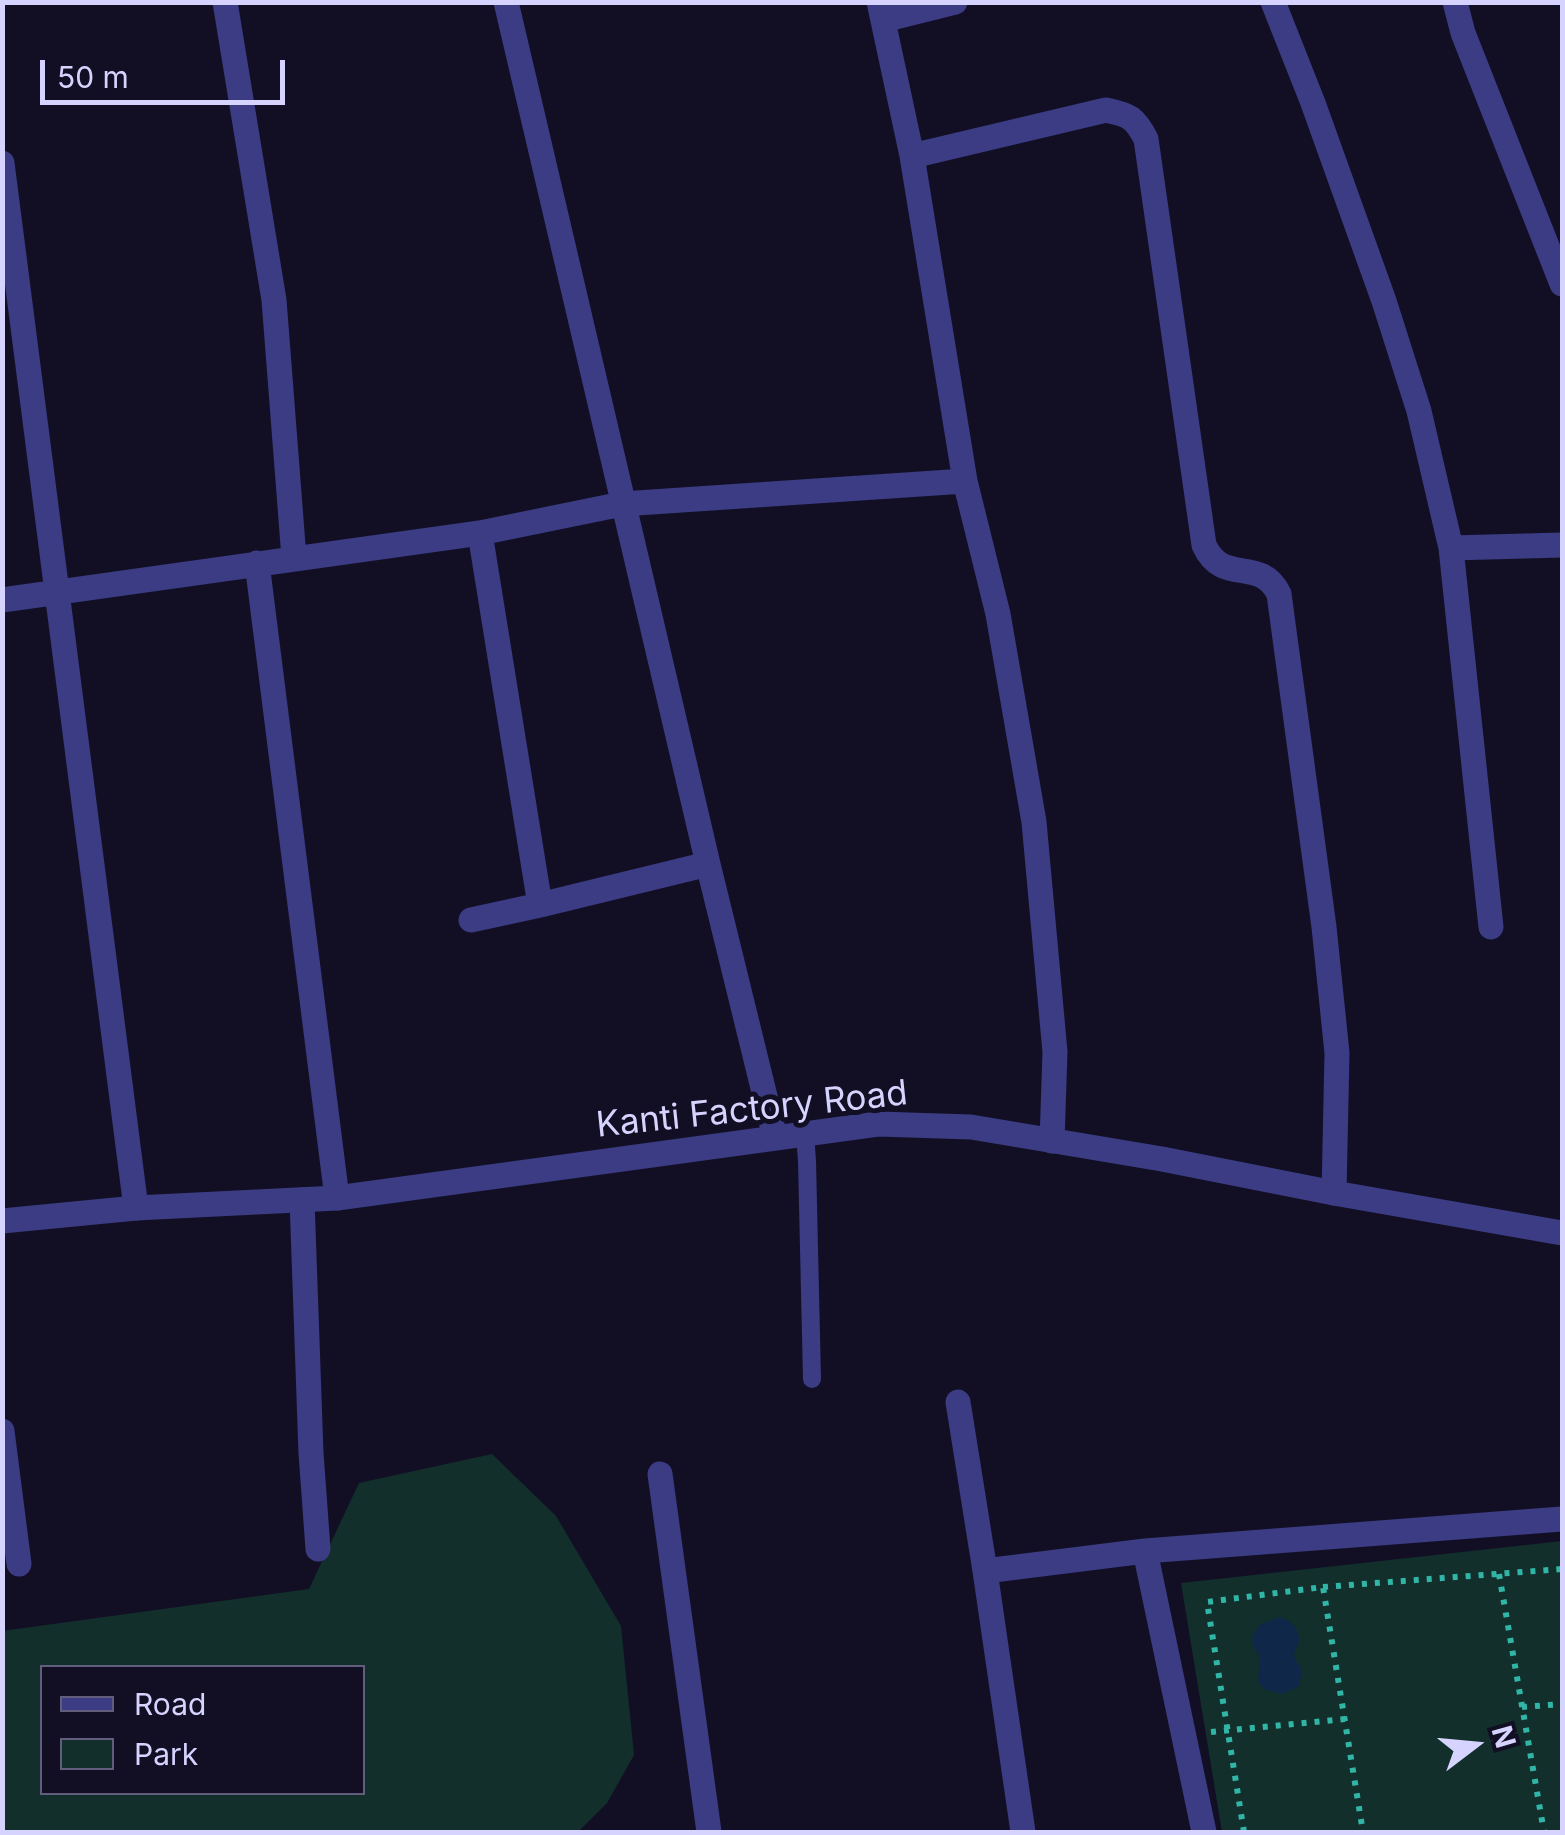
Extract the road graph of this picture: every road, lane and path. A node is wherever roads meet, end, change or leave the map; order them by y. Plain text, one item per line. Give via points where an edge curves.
1 (225, 2) edge
2 (506, 2) edge
3 (955, 2) edge
4 (1273, 2) edge
5 (1455, 2) edge
6 (881, 11) edge
7 (912, 156) junction
8 (2, 163) edge
9 (1562, 284) edge
10 (965, 481) junction
11 (622, 504) junction
12 (480, 534) junction
13 (1562, 545) edge
14 (1451, 548) junction
15 (294, 558) junction
16 (256, 564) junction
17 (56, 593) junction
18 (2, 600) edge
19 (708, 864) junction
20 (540, 904) junction
21 (471, 920) dead end
22 (1491, 926) dead end
23 (805, 1134) junction
24 (775, 1138) junction
25 (1052, 1141) junction
26 (1334, 1193) junction
27 (337, 1198) junction
28 (302, 1200) junction
29 (136, 1208) junction
30 (2, 1221) edge
31 (1562, 1233) edge
32 (812, 1379) dead end
33 (958, 1402) dead end
34 (2, 1431) edge
35 (660, 1474) dead end
36 (1562, 1519) edge
37 (318, 1549) dead end
38 (1145, 1552) junction
39 (19, 1564) dead end
40 (1562, 1568) edge
41 (984, 1571) junction
42 (1498, 1574) junction
43 (1323, 1588) junction
44 (1562, 1704) edge
45 (1522, 1707) junction
46 (1345, 1719) junction
47 (1228, 1730) junction
48 (709, 1832) edge
49 (1024, 1832) edge
50 (1204, 1832) edge
51 (1244, 1832) edge
52 (1363, 1832) edge
53 (1544, 1832) edge

1 - 15 street via 274,300
2 - 11 street
3 - 6 street
4 - 14 street via 1420,411
5 - 9 street
6 - 7 street
7 - 10 street
7 - 26 street via 1106,110 1136,121 1146,139 1204,545 1220,566 1273,580 1280,594 1338,1053
8 - 17 street
10 - 11 street
10 - 25 street via 998,614 1034,822 1054,1052
11 - 12 street
11 - 19 street
12 - 15 street
12 - 20 street
13 - 14 street
14 - 22 street
15 - 16 street
16 - 17 street
16 - 27 street
17 - 18 street
17 - 29 street
19 - 20 street
19 - 24 street
20 - 21 street
23 - 24 street, Kanti Factory Road
23 - 25 street, Kanti Factory Road via 878,1124 970,1127
23 - 32 lane
24 - 27 street, Kanti Factory Road
25 - 26 street, Kanti Factory Road
26 - 31 street, Kanti Factory Road
27 - 28 street, Kanti Factory Road
28 - 29 street, Kanti Factory Road
28 - 37 street
29 - 30 street, Kanti Factory Road
33 - 41 street
34 - 39 street
35 - 48 street
36 - 38 street
38 - 41 street
38 - 50 street
40 - 42 path
41 - 49 street
42 - 43 path
42 - 45 path
43 - 46 path
43 - 47 path via 1207,1602
44 - 45 path
45 - 53 path
46 - 47 path
46 - 52 path
47 - 51 path

